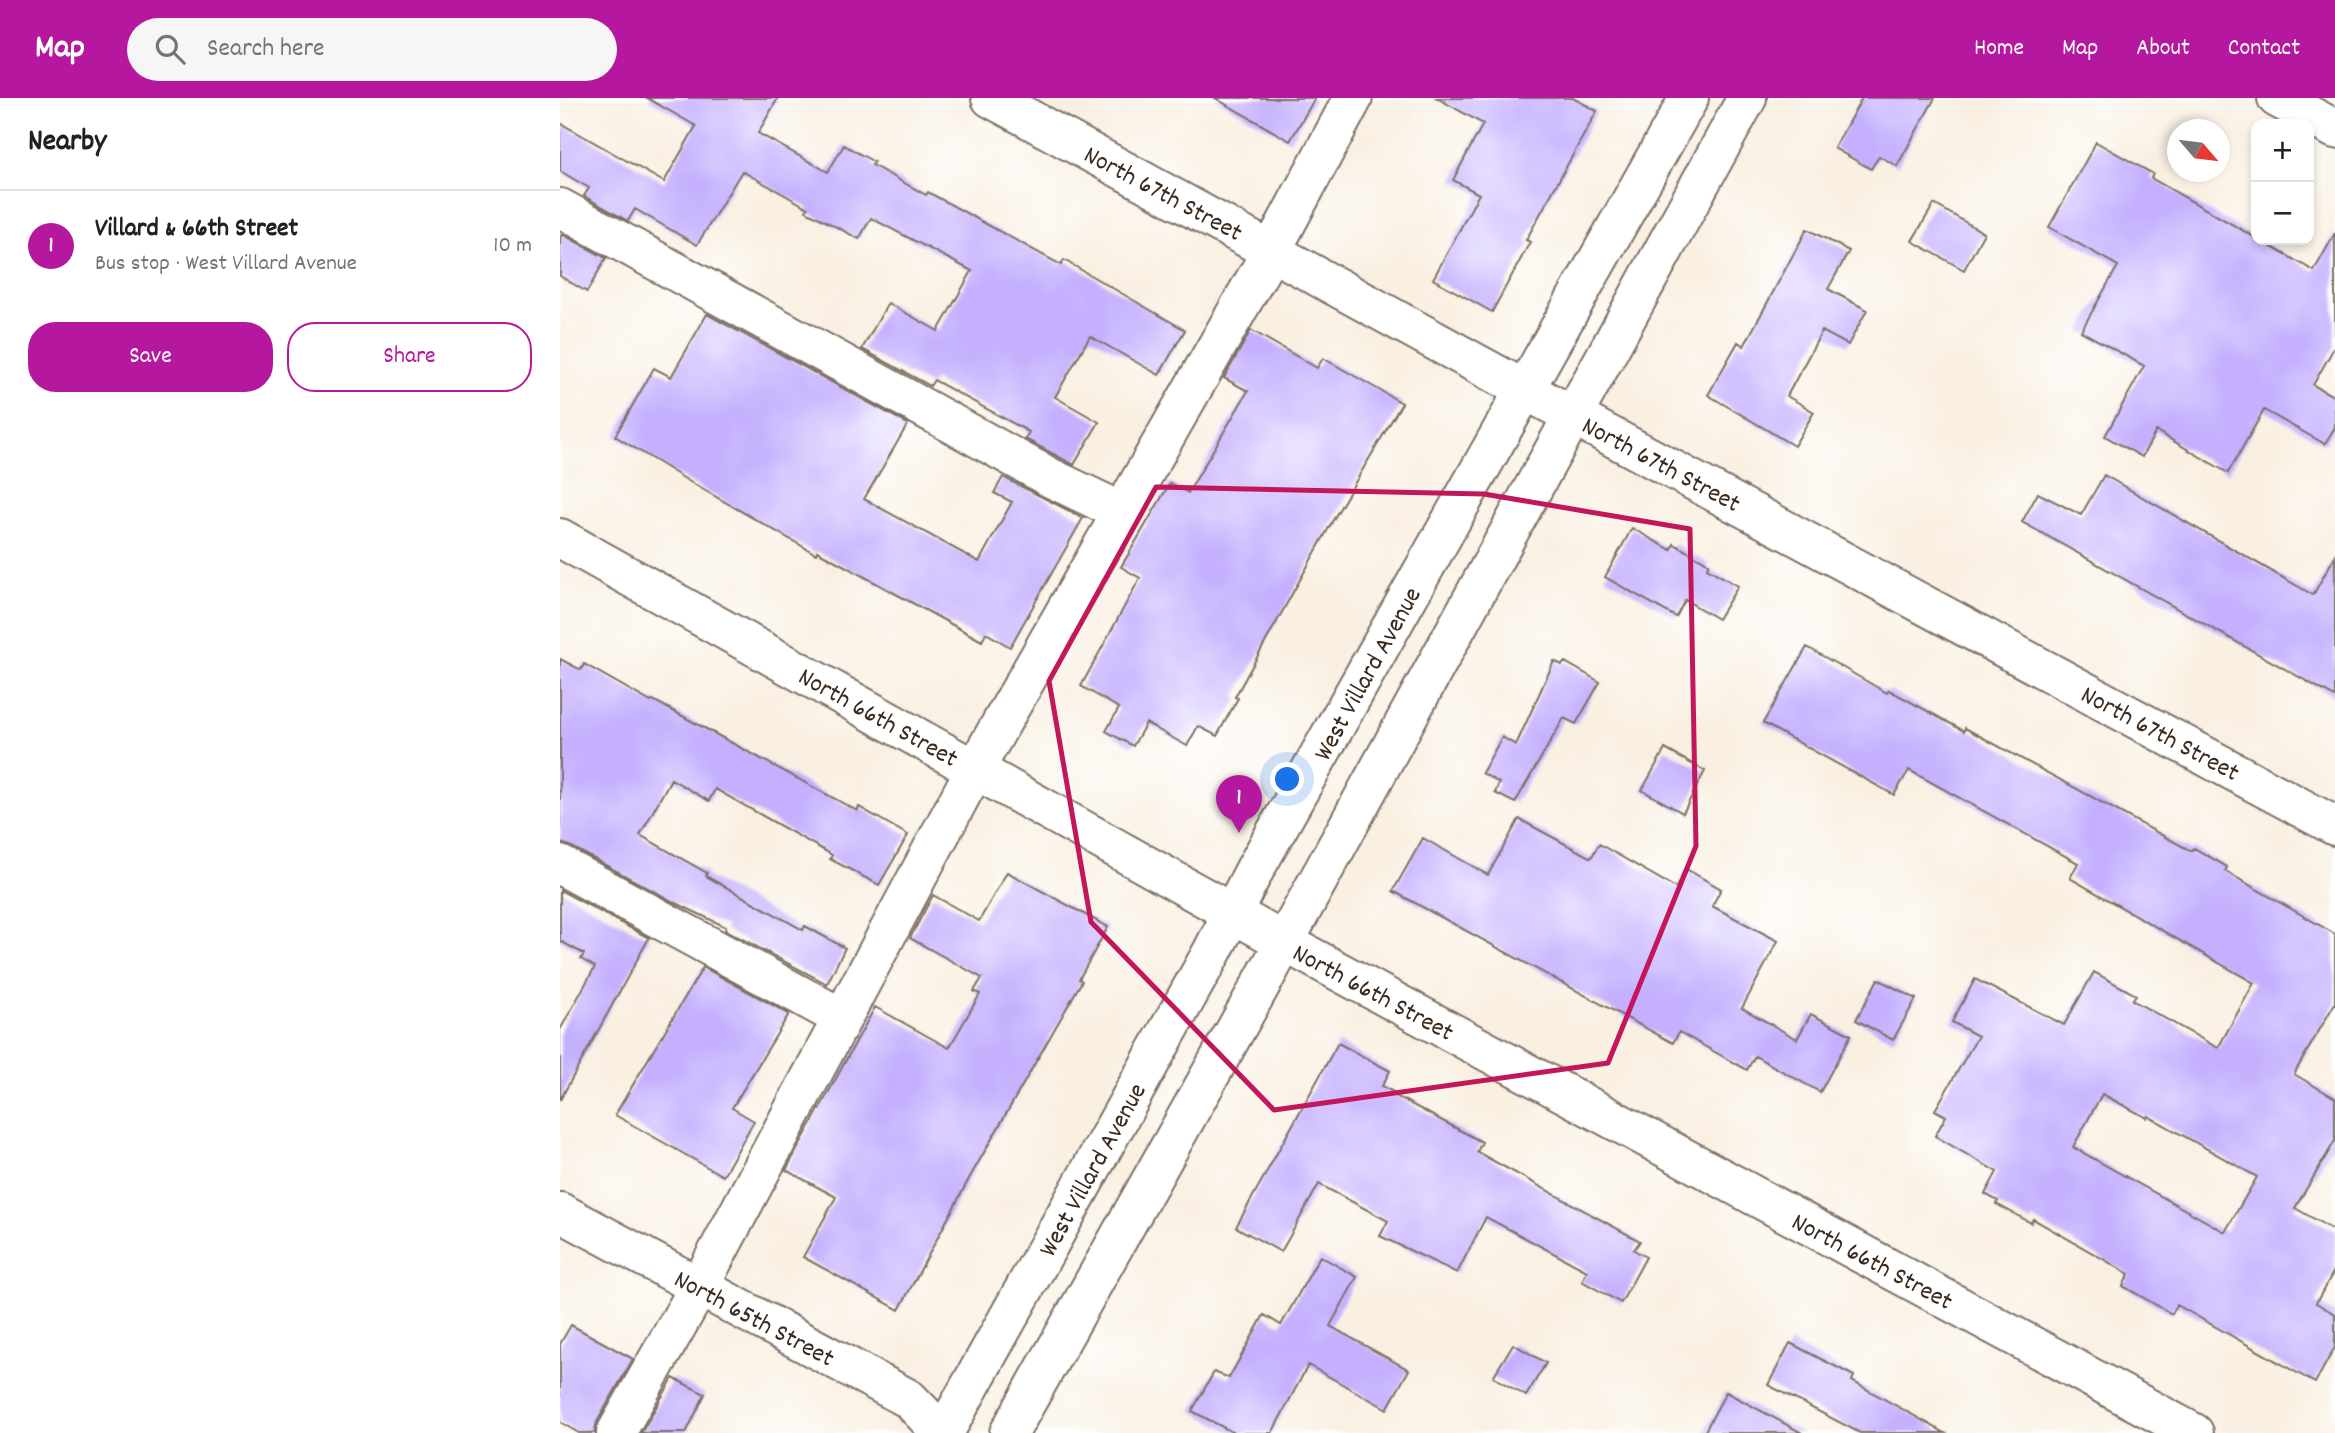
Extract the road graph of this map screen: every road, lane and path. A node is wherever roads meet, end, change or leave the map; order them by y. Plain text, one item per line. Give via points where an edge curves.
1 (991, 98) edge
2 (1353, 98) edge
3 (1689, 98) edge
4 (1747, 98) edge
5 (2277, 98) edge
6 (2335, 129) edge
7 (560, 208) edge
8 (1272, 250) junction
9 (1525, 390) junction
10 (1574, 416) junction
11 (1122, 512) junction
12 (560, 538) edge
13 (975, 769) junction
14 (2335, 826) edge
15 (560, 865) edge
16 (1233, 912) junction
17 (1284, 942) junction
18 (842, 1018) junction
19 (560, 1212) edge
20 (699, 1287) junction
21 (616, 1433) edge
22 (943, 1433) edge
23 (1009, 1433) edge
24 (2194, 1433) edge

1 - 8 street, North 67th Street
2 - 8 street
3 - 9 street, West Villard Avenue
4 - 10 street
5 - 6 street
7 - 11 street via 1051,478
8 - 9 street, North 67th Street
8 - 11 street
9 - 10 street, North 67th Street
9 - 16 street, West Villard Avenue
10 - 14 street, North 67th Street
10 - 17 street
11 - 13 street
12 - 13 street, North 66th Street
13 - 16 street, North 66th Street
13 - 18 street
15 - 18 street
16 - 17 street, North 66th Street
16 - 22 street, West Villard Avenue
17 - 23 street
17 - 24 street, North 66th Street
18 - 20 street
19 - 20 street, North 65th Street
20 - 21 street
20 - 22 street, North 65th Street via 909,1399

